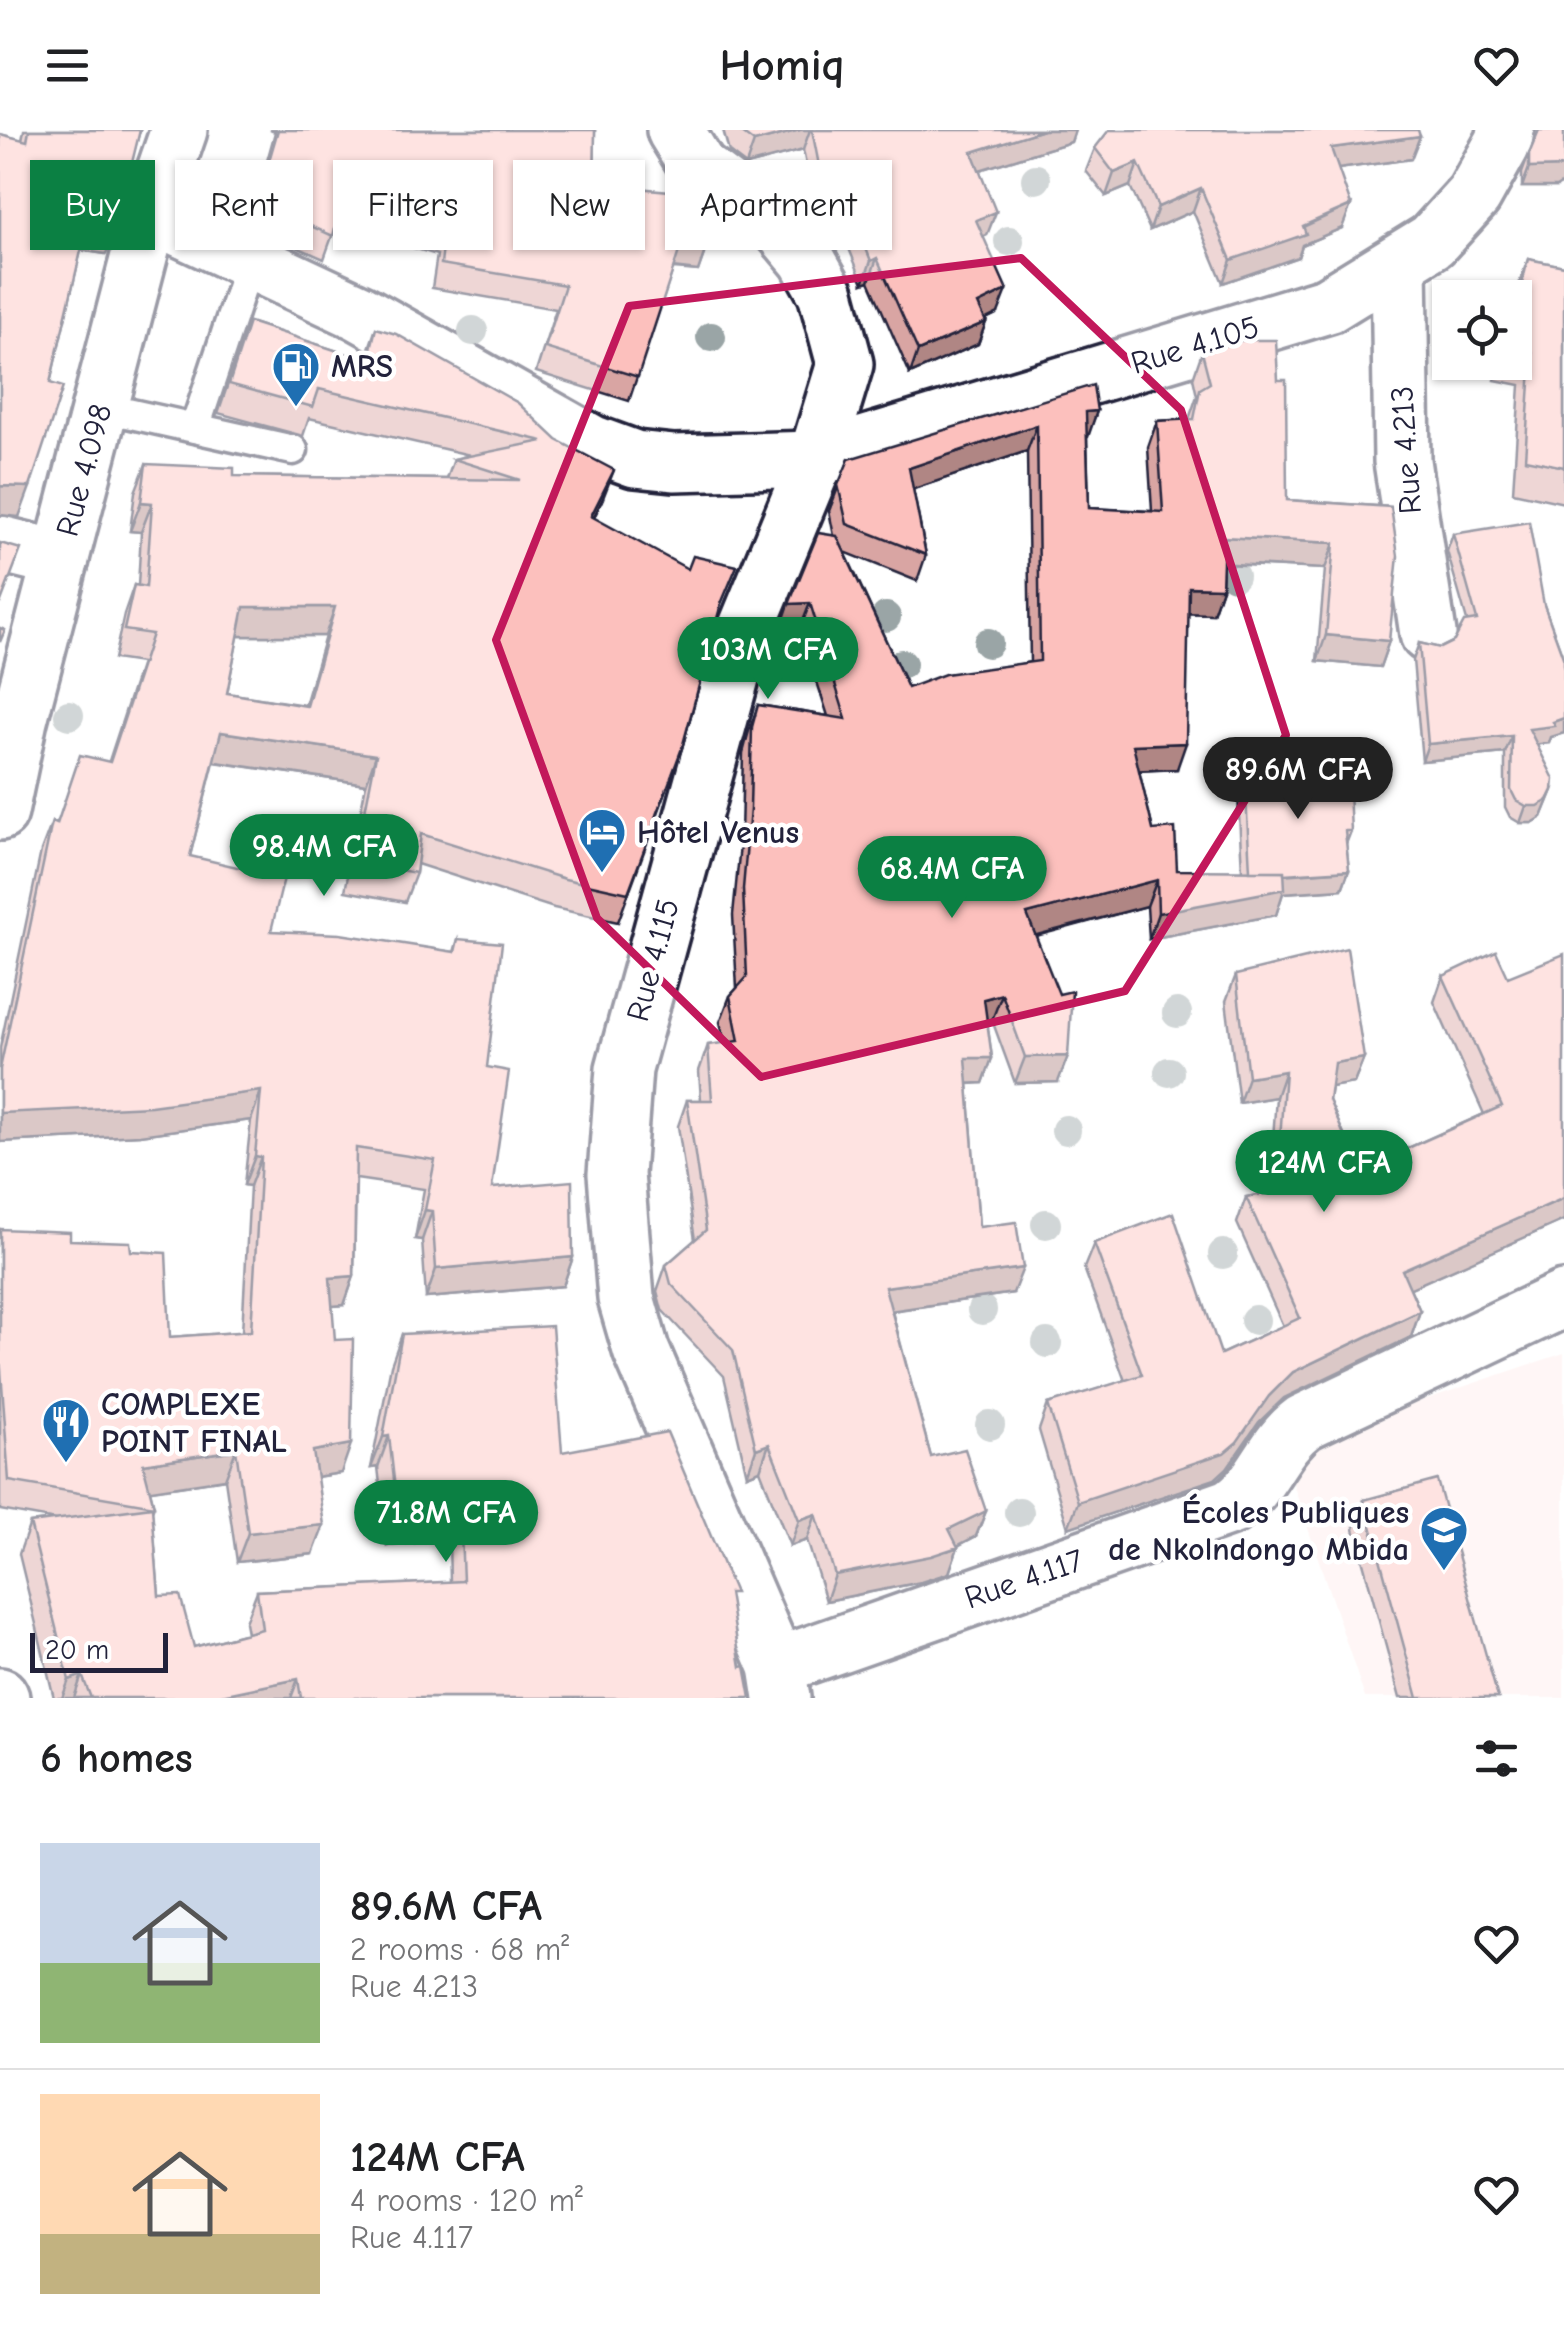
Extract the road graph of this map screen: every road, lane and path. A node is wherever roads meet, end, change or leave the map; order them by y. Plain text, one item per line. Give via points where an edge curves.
1 (179, 130) edge
2 (675, 130) edge
3 (1506, 130) edge
4 (155, 200) edge
5 (155, 216) edge
6 (141, 250) edge
7 (250, 262) junction
8 (1399, 264) junction
9 (100, 407) junction
10 (195, 428) junction
11 (293, 450) dead end
12 (816, 459) junction
13 (0, 544) edge
14 (60, 559) junction
15 (1428, 634) dead end
16 (0, 812) edge
17 (1564, 1299) edge
18 (780, 1682) edge

1 - 4 street, Rue 4.098
2 - 12 street, Rue 4.115 via 699,169 764,208 826,293 845,364
3 - 8 street, Rue 4.105 via 1474,195 1432,241
5 - 7 street
6 - 9 street, Rue 4.098
7 - 10 lane
7 - 12 street via 359,312 590,444 674,463
8 - 12 street, Rue 4.105 via 1328,305
8 - 15 street, Rue 4.213 via 1402,460
9 - 10 lane
9 - 14 street, Rue 4.098
10 - 11 lane
12 - 18 street, Rue 4.115 via 741,641 624,1069 616,1174 626,1298 641,1350
13 - 14 street
14 - 16 street, Rue 4.098
17 - 18 street, Rue 4.117 via 1304,1422 1283,1438 1250,1491 1230,1507

